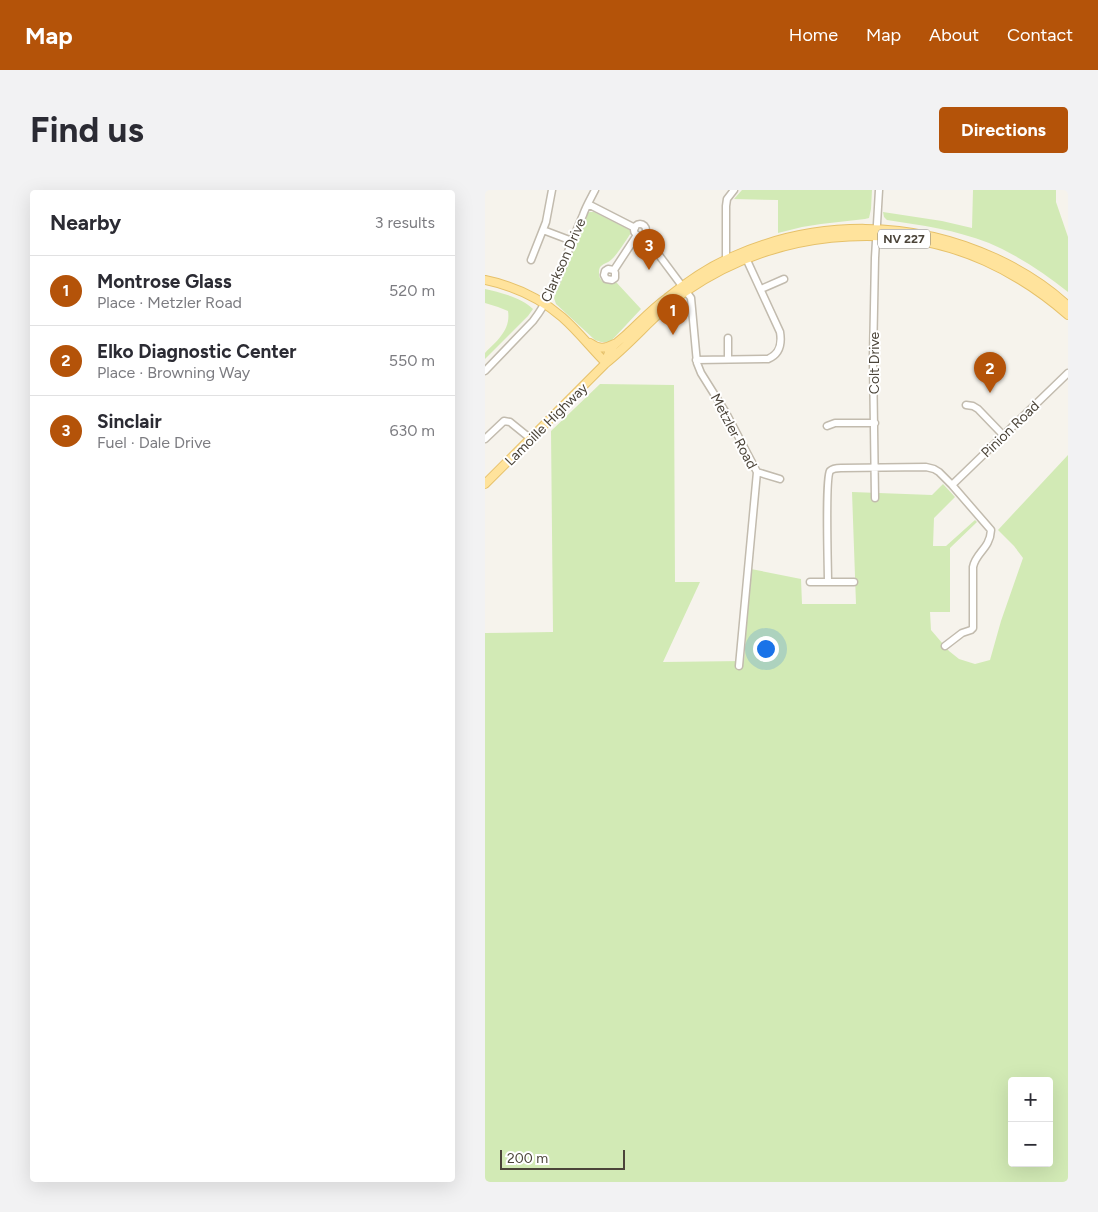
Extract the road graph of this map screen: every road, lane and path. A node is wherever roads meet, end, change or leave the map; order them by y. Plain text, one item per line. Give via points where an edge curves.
1 (552, 190) edge
2 (595, 190) edge
3 (734, 190) edge
4 (879, 190) edge
5 (588, 204) junction
6 (635, 228) junction
7 (543, 230) junction
8 (877, 233) junction
9 (640, 235) junction
10 (572, 242) junction
11 (745, 255) junction
12 (531, 260) dead end
13 (726, 260) junction
14 (726, 268) junction
15 (613, 270) dead end
16 (784, 279) dead end
17 (485, 280) edge
18 (485, 285) edge
19 (683, 289) junction
20 (761, 289) junction
21 (543, 306) junction
22 (1068, 306) edge
23 (1068, 315) edge
24 (633, 328) junction
25 (573, 329) junction
26 (728, 338) dead end
27 (728, 359) junction
28 (696, 360) junction
29 (605, 364) junction
30 (485, 370) edge
31 (1068, 373) edge
32 (966, 405) dead end
33 (875, 423) junction
34 (827, 426) dead end
35 (1004, 436) junction
36 (485, 439) edge
37 (531, 439) junction
38 (875, 468) junction
39 (757, 472) junction
40 (780, 479) dead end
41 (485, 484) edge
42 (952, 485) junction
43 (875, 498) dead end
44 (810, 582) dead end
45 (828, 582) junction
46 (854, 582) dead end
47 (945, 646) dead end
48 (739, 666) dead end

1 - 7 street
2 - 5 street, Clarkson Drive
3 - 13 street via 726,206
4 - 8 street, Colt Drive
5 - 6 street
5 - 10 street, Clarkson Drive
6 - 9 street via 635,233
6 - 9 street via 640,224 645,227
7 - 10 street
7 - 12 street
8 - 11 main road, Lamoille Highway / NV 227 via 845,229 817,232 778,241
8 - 22 main road, Lamoille Highway / NV 227 via 926,235 984,253 1029,276
8 - 23 main road, Lamoille Highway / NV 227 via 949,248 985,261 1022,280
8 - 33 street, Colt Drive via 873,358
9 - 15 street
9 - 19 street, Metzler Road
10 - 21 street, Clarkson Drive
11 - 13 main road, Lamoille Highway / NV 227
11 - 14 main road, Lamoille Highway / NV 227
11 - 20 street
13 - 14 street
13 - 19 main road, Lamoille Highway / NV 227 via 704,271
14 - 19 main road, Lamoille Highway / NV 227
16 - 20 street
17 - 21 main road via 515,288
18 - 21 main road
19 - 24 main road, Lamoille Highway / NV 227
19 - 28 street, Metzler Road via 691,298
19 - 29 main road, Lamoille Highway / NV 227
20 - 27 street via 780,332 780,347 768,359
21 - 25 main road via 557,313
21 - 29 main road
21 - 30 street, Clarkson Drive via 533,321
24 - 25 main road via 604,348 594,346
24 - 29 main road, Lamoille Highway / NV 227 via 611,349
25 - 29 main road
26 - 27 street
27 - 28 street
28 - 39 street, Metzler Road
29 - 37 main road, Lamoille Highway / NV 227
31 - 35 street, Pinion Road
32 - 35 street via 978,410
33 - 34 street
33 - 38 street, Colt Drive
35 - 42 street, Pinion Road
36 - 37 street via 504,421
37 - 41 main road, Lamoille Highway / NV 227
38 - 42 street via 934,469
38 - 43 street, Colt Drive
38 - 45 street via 841,468 829,474
39 - 40 street
39 - 48 street, Metzler Road
42 - 47 street via 991,530 989,540 973,567 973,628
44 - 45 street
45 - 46 street

